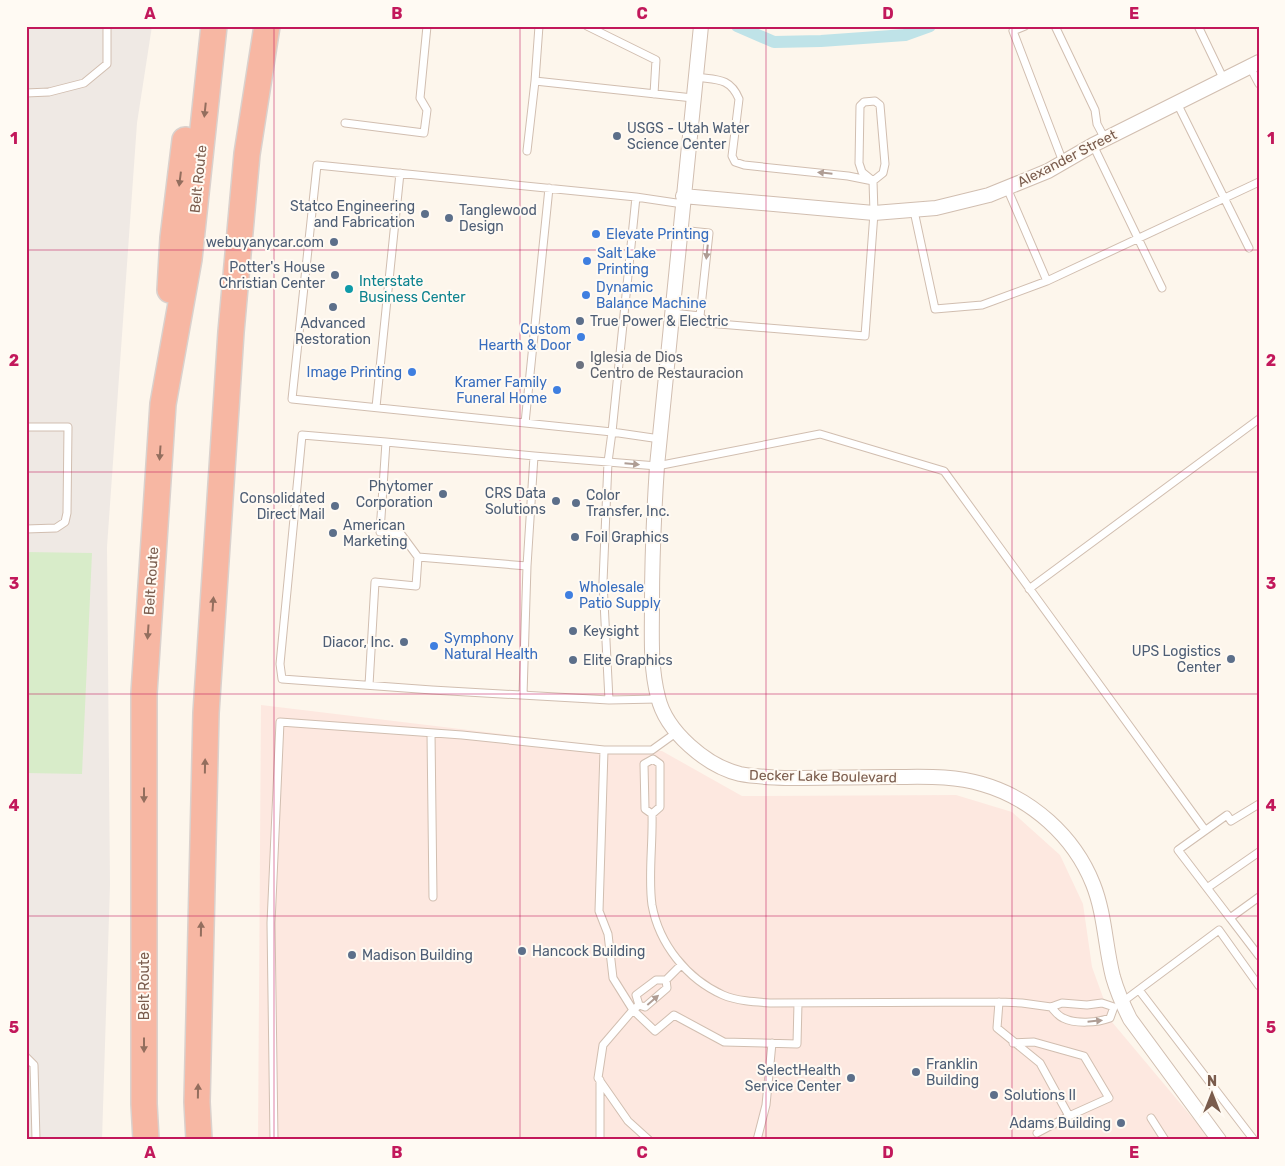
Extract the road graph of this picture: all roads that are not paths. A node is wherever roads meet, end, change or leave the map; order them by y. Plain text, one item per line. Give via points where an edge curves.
1 (108, 26) edge
2 (199, 26) edge
3 (214, 26) edge
4 (267, 26) edge
5 (427, 26) edge
6 (539, 26) edge
7 (587, 26) edge
8 (700, 26) edge
9 (1025, 26) edge
10 (1055, 26) edge
11 (1198, 26) edge
12 (1254, 65) edge
13 (696, 78) junction
14 (1224, 80) junction
15 (535, 81) junction
16 (1259, 84) edge
17 (26, 93) edge
18 (654, 94) junction
19 (693, 98) junction
20 (1176, 104) junction
21 (345, 123) dead end
22 (1105, 139) junction
23 (1092, 146) junction
24 (527, 152) dead end
25 (1064, 162) junction
26 (400, 173) junction
27 (873, 181) junction
28 (1259, 182) edge
29 (549, 188) junction
30 (1007, 188) junction
31 (636, 197) junction
32 (1224, 199) junction
33 (683, 200) junction
34 (914, 211) junction
35 (874, 213) junction
36 (680, 230) junction
37 (1137, 239) junction
38 (1249, 248) dead end
39 (1046, 281) junction
40 (1162, 288) dead end
41 (672, 313) junction
42 (700, 316) junction
43 (163, 404) junction
44 (376, 407) junction
45 (1259, 419) edge
46 (525, 423) junction
47 (26, 428) edge
48 (612, 432) junction
49 (660, 439) junction
50 (386, 442) junction
51 (534, 456) junction
52 (608, 462) junction
53 (657, 466) junction
54 (26, 529) edge
55 (418, 557) junction
56 (527, 566) junction
57 (1029, 588) junction
58 (369, 685) junction
59 (523, 695) junction
60 (658, 699) junction
61 (609, 700) junction
62 (677, 732) junction
63 (431, 733) junction
64 (604, 750) junction
65 (652, 750) junction
66 (653, 759) junction
67 (1259, 804) edge
68 (652, 814) junction
69 (1205, 830) junction
70 (1259, 852) edge
71 (1207, 888) junction
72 (433, 897) dead end
73 (1259, 897) edge
74 (1230, 918) junction
75 (1259, 956) edge
76 (681, 965) junction
77 (666, 980) junction
78 (1259, 986) edge
79 (1139, 990) junction
80 (999, 1002) junction
81 (798, 1003) junction
82 (1118, 1005) junction
83 (636, 1007) junction
84 (1051, 1007) junction
85 (772, 1043) junction
86 (1013, 1043) junction
87 (26, 1057) edge
88 (600, 1080) junction
89 (1069, 1116) junction
90 (1151, 1118) dead end
91 (1037, 1133) dead end
92 (36, 1140) edge
93 (146, 1140) edge
94 (199, 1140) edge
95 (274, 1140) edge
96 (600, 1140) edge
97 (649, 1140) edge
98 (757, 1140) edge
99 (1165, 1140) edge
100 (1219, 1140) edge
101 (1254, 1140) edge

1 - 17 lane via 107,64 84,83 49,92
2 -> 43 highway via 173,238
3 -> 43 highway, Belt Route via 189,258
94 -> 4 highway via 206,713 247,154
5 - 21 lane via 420,98 427,110 424,133
6 - 15 lane
7 - 18 lane via 656,60
8 - 13 street, Decker Lake Boulevard
9 - 25 lane via 1013,31
10 - 22 lane via 1095,110
11 - 14 lane
12 - 14 street, Alexander Street
12 - 16 lane
13 - 19 street, Decker Lake Boulevard
27 -> 13 lane via 736,162 732,156 739,99 736,91 725,81
14 - 20 street, Alexander Street
15 - 18 lane
15 - 24 lane
18 - 19 lane
19 - 33 street, Decker Lake Boulevard
20 - 22 street, Alexander Street
20 - 32 lane
22 - 23 street, Alexander Street
23 - 25 street, Alexander Street
23 - 37 lane
25 - 30 street, Alexander Street
26 - 29 lane
26 - 44 lane
26 - 44 lane via 317,165 292,399
27 - 27 lane via 862,172 859,163 860,106 864,102 875,101 880,105 885,164 883,173
27 - 35 lane
28 - 32 lane
29 - 31 lane
29 - 46 lane
30 - 34 street, Alexander Street
30 - 39 lane
31 - 33 lane
31 - 48 lane
32 - 37 lane
32 - 38 lane
33 - 35 street, Alexander Street
33 - 36 street, Decker Lake Boulevard
34 - 35 street, Alexander Street
34 - 39 lane via 935,309 982,305
35 - 42 lane via 865,336 708,323
36 - 41 street, Decker Lake Boulevard
36 -> 42 lane via 709,233
37 - 39 lane
37 - 40 lane
41 - 42 lane
41 - 49 street, Decker Lake Boulevard
43 -> 93 highway, Belt Route via 144,693
44 - 46 lane
45 - 57 lane
46 - 48 lane
47 - 54 lane via 68,427 65,522 56,528
48 - 49 lane
48 - 52 lane
49 - 53 street, Decker Lake Boulevard
50 - 51 lane
50 - 55 lane via 380,532 401,534
50 - 58 lane via 302,435 280,664 282,679
51 - 52 lane
51 - 56 lane
52 -> 53 lane
52 - 61 lane via 603,582
53 - 57 lane via 820,434 944,471
53 - 60 street, Decker Lake Boulevard via 652,636
55 - 56 lane
55 - 58 lane via 416,586 375,582
56 - 59 lane
57 - 69 lane
58 - 59 lane
59 - 61 lane
60 - 61 lane
60 - 62 street, Decker Lake Boulevard
62 - 65 lane
62 - 82 street, Decker Lake Boulevard via 697,753 739,773 786,778 949,778 982,784 1025,804 1067,840 1093,883
63 - 64 lane
63 - 72 lane
63 - 95 lane via 280,722 271,923
64 - 65 lane
64 - 83 lane via 599,911 608,934 613,978
65 - 66 lane
66 - 68 lane via 660,764 660,807
66 - 68 lane via 644,764 645,809
67 - 69 lane via 1232,821 1226,815
68 - 76 lane via 652,905 670,950
69 - 71 lane via 1178,850
70 - 71 lane
71 - 74 lane
73 - 74 lane
74 - 75 lane
76 - 77 lane
76 - 81 lane via 698,981 724,995 746,1001
83 -> 77 lane via 645,1007 667,988
77 - 83 lane via 656,980 636,995
78 - 79 lane via 1219,930
79 - 82 lane
79 - 101 lane
80 - 81 lane
80 - 84 lane
80 - 86 lane via 996,1028
81 - 85 lane via 797,1044
82 - 84 lane via 1062,1003
84 -> 82 lane via 1063,1018 1087,1022 1110,1018
82 - 100 street, Decker Lake Boulevard
83 - 85 lane via 655,1031 674,1015 724,1042
83 - 88 lane via 603,1045
85 - 98 lane via 766,1105
86 - 89 lane via 1040,1063
86 - 89 lane via 1034,1042 1084,1056 1109,1098
87 - 92 lane via 34,1065
88 - 96 lane
88 - 97 lane via 628,1121
89 - 91 lane
90 - 99 lane

